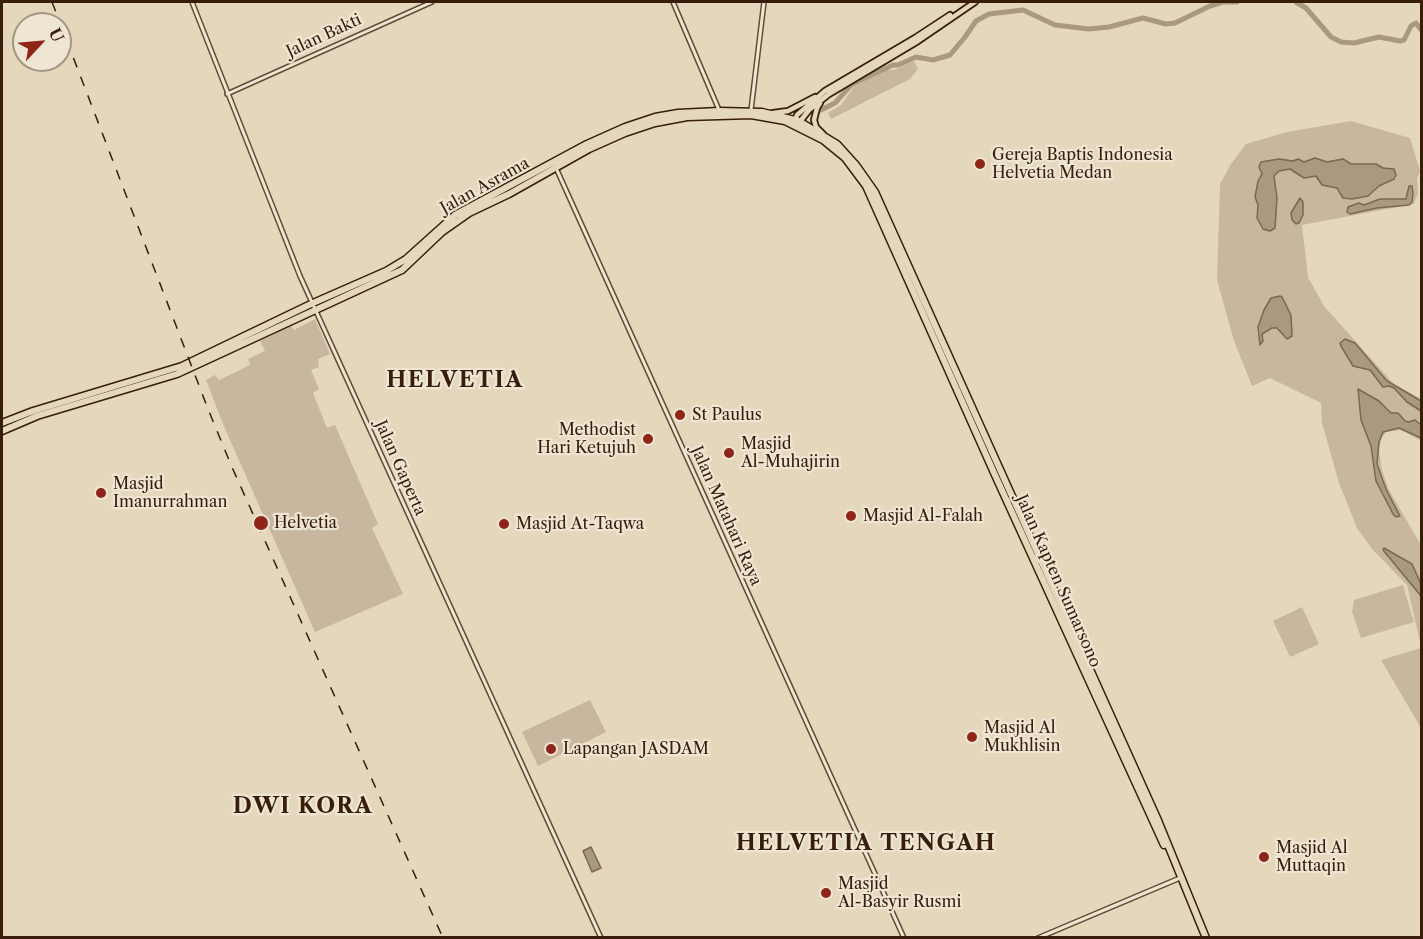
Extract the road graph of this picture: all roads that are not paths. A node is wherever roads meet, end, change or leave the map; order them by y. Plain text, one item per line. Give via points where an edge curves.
1 (192, 2) edge
2 (432, 2) edge
3 (673, 2) edge
4 (764, 2) edge
5 (969, 2) edge
6 (975, 2) edge
7 (825, 92) junction
8 (227, 94) junction
9 (824, 98) junction
10 (719, 109) junction
11 (751, 111) junction
12 (770, 113) junction
13 (796, 123) junction
14 (825, 135) junction
15 (556, 168) junction
16 (917, 293) junction
17 (315, 306) junction
18 (2, 423) edge
19 (2, 431) edge
20 (1180, 878) junction
21 (601, 938) edge
22 (904, 938) edge
23 (1038, 938) edge
24 (1206, 938) edge

1 - 8 street, Jalan Gaperta
2 - 8 street, Jalan Bakti
3 - 10 street
4 - 11 street
5 - 7 main road
6 - 9 main road
7 - 12 main road via 788,111
7 - 13 main road via 807,106
8 - 17 street, Jalan Gaperta
9 - 13 main road
9 - 14 main road via 814,120
10 - 11 highway, Jalan Asrama
10 - 13 highway, Jalan Asrama
10 - 15 highway, Jalan Asrama via 655,123 607,140
10 - 17 highway, Jalan Asrama via 655,117 605,135 455,215 399,264
11 - 12 highway, Jalan Asrama
12 - 13 highway, Jalan Asrama
13 - 14 highway, Jalan Asrama
13 - 16 highway, Jalan Asrama via 834,148 866,186
14 - 16 highway, Jalan Asrama via 870,183
15 - 17 highway, Jalan Asrama via 459,220 402,270
15 - 22 street, Jalan Matahari Raya
16 - 20 highway, Jalan Kapten Sumarsono via 1157,818
17 - 18 highway, Jalan Asrama via 182,366
17 - 19 highway, Jalan Asrama via 177,374 37,416
17 - 21 street, Jalan Gaperta
20 - 23 street
20 - 24 highway, Jalan Kapten Sumarsono

